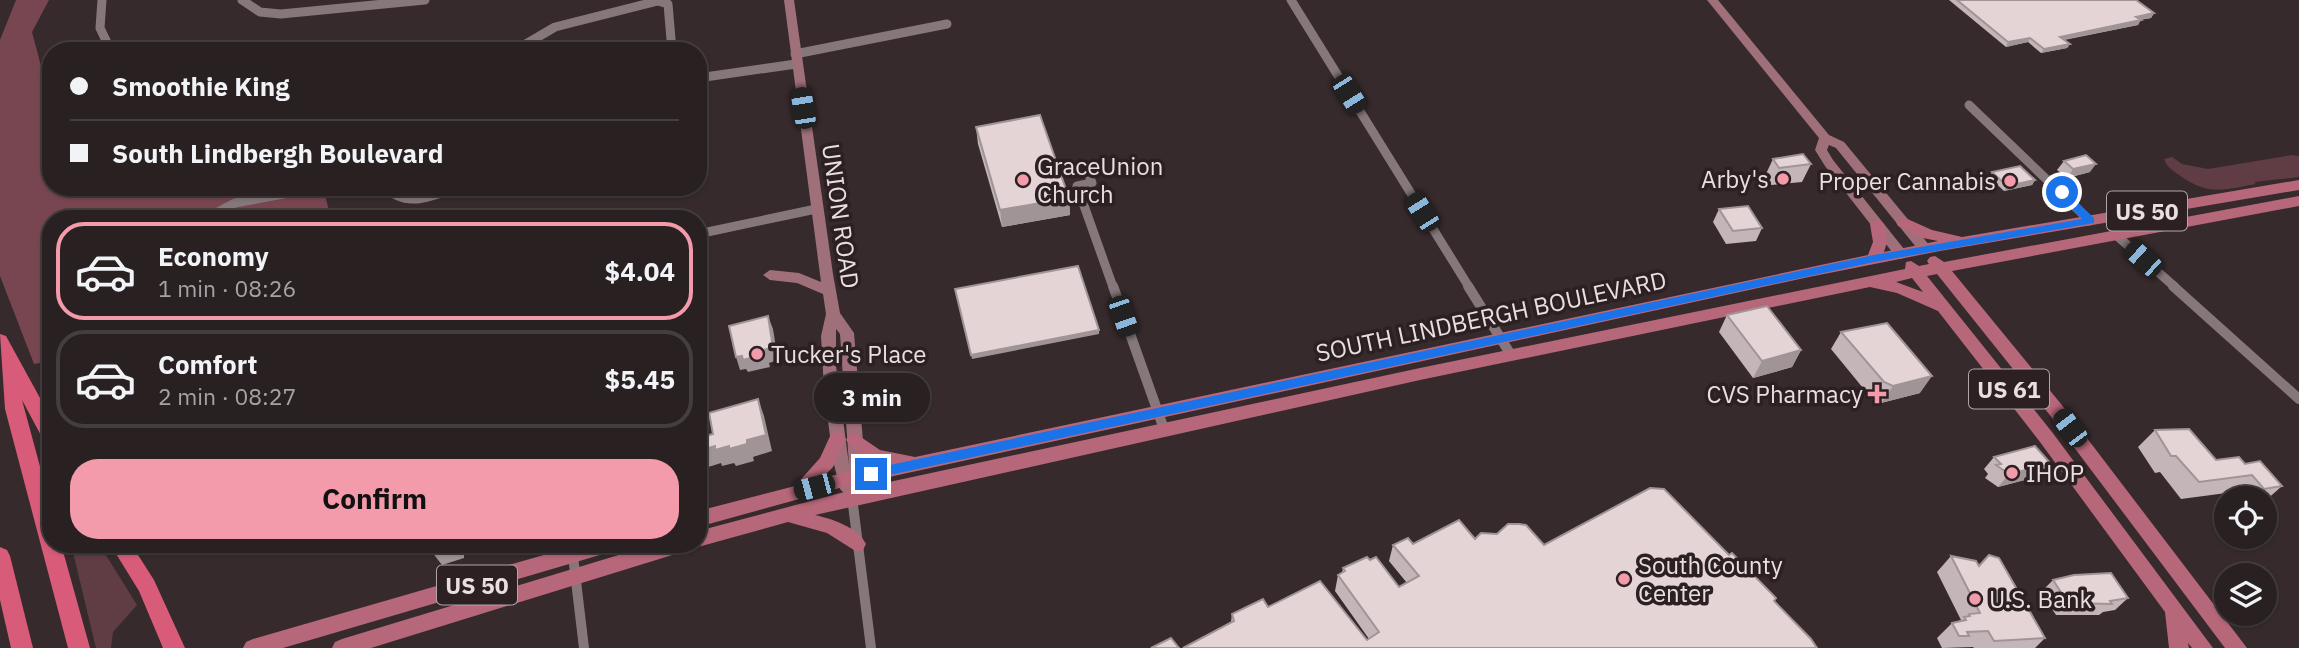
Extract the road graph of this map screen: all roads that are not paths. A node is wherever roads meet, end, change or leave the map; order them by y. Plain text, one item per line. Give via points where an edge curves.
1 (102, 0) edge
2 (242, 0) edge
3 (422, 0) edge
4 (789, 0) edge
5 (1291, 0) edge
6 (1712, 0) edge
7 (947, 24) dead end
8 (107, 42) edge
9 (529, 42) edge
10 (671, 42) edge
11 (796, 59) junction
12 (707, 76) edge
13 (1969, 105) dead end
14 (1825, 138) junction
15 (1089, 175) dead end
16 (2299, 185) edge
17 (262, 196) edge
18 (392, 196) edge
19 (431, 196) edge
20 (2299, 201) edge
21 (816, 209) junction
22 (223, 210) edge
23 (2090, 221) junction
24 (1903, 222) junction
25 (1877, 224) junction
26 (707, 231) edge
27 (2116, 236) junction
28 (1966, 242) junction
29 (1925, 249) junction
30 (1901, 254) junction
31 (1874, 258) junction
32 (1971, 262) junction
33 (1941, 268) junction
34 (1916, 272) junction
35 (770, 275) dead end
36 (1870, 282) junction
37 (829, 291) junction
38 (1965, 298) junction
39 (1944, 308) junction
40 (1502, 339) junction
41 (0, 341) edge
42 (1511, 355) junction
43 (9, 360) junction
44 (2299, 399) edge
45 (42, 420) edge
46 (1161, 421) junction
47 (846, 439) junction
48 (918, 463) junction
49 (850, 478) junction
50 (797, 492) junction
51 (852, 497) junction
52 (42, 510) edge
53 (788, 514) junction
54 (707, 517) edge
55 (707, 537) edge
56 (857, 544) junction
57 (53, 553) edge
58 (126, 553) edge
59 (580, 553) edge
60 (653, 553) edge
61 (573, 555) junction
62 (0, 556) edge
63 (577, 577) junction
64 (2173, 607) junction
65 (72, 642) edge
66 (22, 648) edge
67 (174, 648) edge
68 (253, 648) edge
69 (342, 648) edge
70 (583, 648) edge
71 (871, 648) edge
72 (2179, 648) edge
73 (2203, 648) edge
74 (2237, 648) edge

1 - 8 street via 100,28
2 - 3 street via 260,12 281,14
4 - 11 main road, UNION ROAD
5 - 40 street
6 - 14 main road
7 - 11 street
9 - 10 street via 555,27 648,3 668,4
11 - 12 street
11 - 21 main road, UNION ROAD
13 - 23 street
14 - 24 main road via 1840,145
14 - 25 main road via 1821,150
15 - 46 street via 1092,183 1077,186
16 - 23 main road, SOUTH LINDBERGH BOULEVARD / US 50
17 - 22 street
18 - 19 street
20 - 27 main road, SOUTH LINDBERGH BOULEVARD / US 50
21 - 26 street
21 - 37 main road, UNION ROAD
23 - 28 main road, SOUTH LINDBERGH BOULEVARD / US 50
24 - 28 main road via 1928,234
24 - 29 main road
25 - 30 main road
25 - 31 main road via 1880,242
27 - 32 main road, SOUTH LINDBERGH BOULEVARD / US 50
27 - 44 street
28 - 29 main road, SOUTH LINDBERGH BOULEVARD / US 50
29 - 30 main road, SOUTH LINDBERGH BOULEVARD / US 50
29 - 33 main road, US 61
30 - 31 main road, SOUTH LINDBERGH BOULEVARD / US 50
30 - 34 main road
31 - 40 main road, SOUTH LINDBERGH BOULEVARD / US 50
32 - 33 main road, SOUTH LINDBERGH BOULEVARD / US 50
32 - 38 main road via 1965,275
33 - 34 main road, SOUTH LINDBERGH BOULEVARD / US 50
33 - 38 main road, US 61
34 - 36 main road, SOUTH LINDBERGH BOULEVARD / US 50
34 - 39 main road, US 61
35 - 37 main road via 799,278
36 - 39 main road via 1900,288
36 - 42 main road, SOUTH LINDBERGH BOULEVARD / US 50
37 - 47 main road, UNION ROAD via 833,314 828,337
38 - 74 main road, US 61
39 - 64 main road, US 61
40 - 42 street
40 - 46 main road, SOUTH LINDBERGH BOULEVARD / US 50
41 - 43 highway
42 - 46 main road, SOUTH LINDBERGH BOULEVARD / US 50
43 - 45 highway
43 - 52 highway via 15,409
46 - 48 main road, SOUTH LINDBERGH BOULEVARD / US 50
46 - 51 main road, SOUTH LINDBERGH BOULEVARD / US 50
47 - 48 main road via 877,456
47 - 49 main road, UNION ROAD
47 - 50 main road
48 - 49 main road, SOUTH LINDBERGH BOULEVARD / US 50
49 - 50 main road, SOUTH LINDBERGH BOULEVARD / US 50
49 - 51 main road, UNION ROAD
50 - 54 main road, SOUTH LINDBERGH BOULEVARD / US 50
51 - 53 main road, SOUTH LINDBERGH BOULEVARD / US 50
51 - 56 street, UNION ROAD
53 - 55 main road, SOUTH LINDBERGH BOULEVARD / US 50
53 - 56 main road via 814,519
56 - 71 street, UNION ROAD
57 - 65 highway
58 - 67 highway via 147,586
59 - 61 main road, US 50
60 - 63 main road, US 50
61 - 63 street
61 - 68 main road, US 50
62 - 66 highway
63 - 69 main road, US 50
63 - 70 street
64 - 72 main road
64 - 73 main road, US 61

